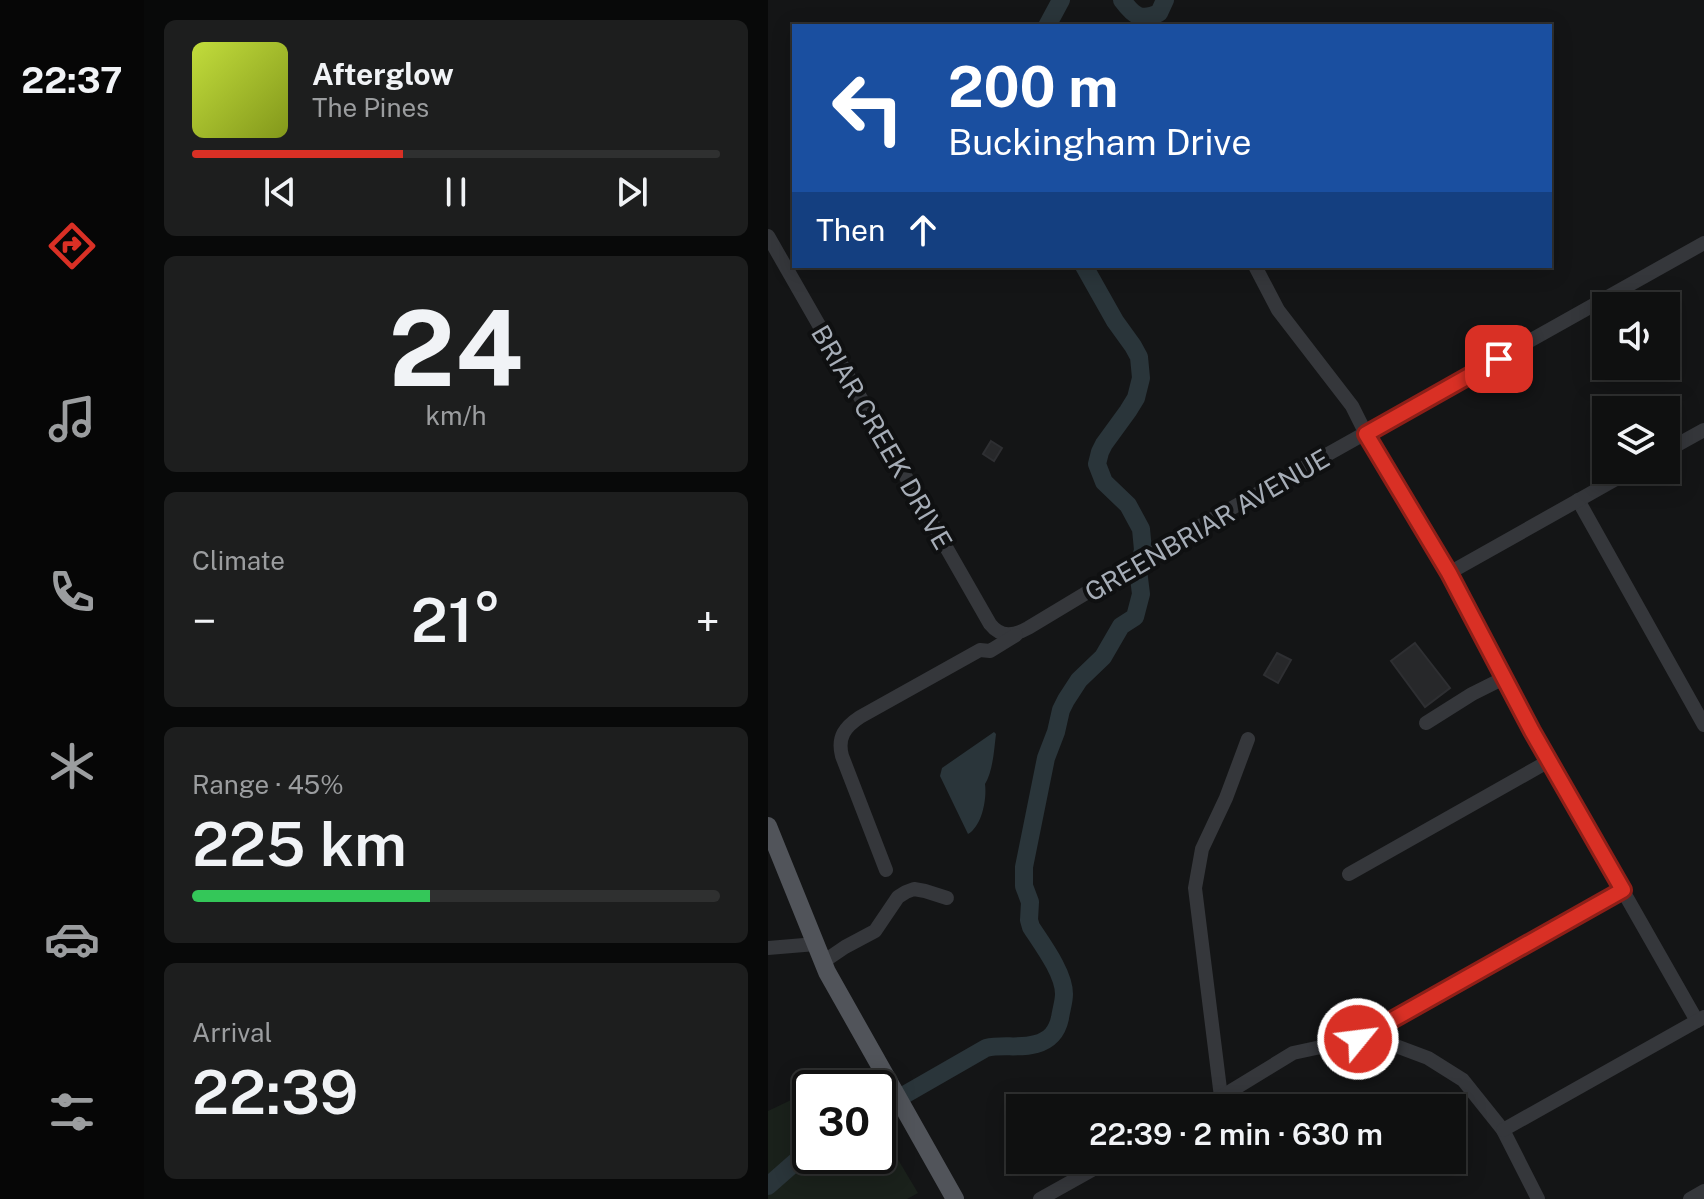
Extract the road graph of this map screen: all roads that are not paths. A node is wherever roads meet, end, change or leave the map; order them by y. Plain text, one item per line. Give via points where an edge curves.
1 (768, 236) edge
2 (1704, 243) edge
3 (1256, 268) edge
4 (1704, 430) edge
5 (1366, 434) junction
6 (1680, 443) edge
7 (1607, 484) edge
8 (1578, 500) junction
9 (1449, 573) junction
10 (1021, 631) junction
11 (997, 632) junction
12 (980, 650) junction
13 (1504, 678) junction
14 (1426, 723) dead end
15 (1704, 725) edge
16 (1248, 739) dead end
17 (1549, 761) junction
18 (768, 826) edge
19 (886, 870) dead end
20 (1349, 874) dead end
21 (1623, 890) junction
22 (947, 898) dead end
23 (816, 944) junction
24 (768, 948) edge
25 (823, 962) junction
26 (1700, 1018) edge
27 (1358, 1039) junction
28 (1221, 1094) edge
29 (1226, 1094) edge
30 (1503, 1130) junction
31 (1085, 1174) edge
32 (1704, 1191) edge
33 (955, 1199) edge
34 (1040, 1199) edge
35 (1538, 1199) edge
36 (1690, 1199) edge

1 - 11 street, BRIAR CREEK DRIVE
2 - 5 street, GREENBRIAR AVENUE
3 - 5 street via 1278,310 1352,406
4 - 6 street
5 - 9 street
5 - 10 street, GREENBRIAR AVENUE
7 - 8 street
8 - 9 street
8 - 15 street
9 - 13 street
10 - 11 street, GREENBRIAR AVENUE
10 - 12 street via 990,651
11 - 12 street via 982,639
12 - 19 street via 860,717 842,734 842,756
13 - 14 street
13 - 17 street
16 - 28 street via 1202,849 1195,888
17 - 20 street
17 - 21 street
18 - 23 main road
21 - 26 street
21 - 27 street
22 - 25 street via 914,889 906,892 875,931
23 - 24 street
23 - 25 main road
25 - 33 main road
26 - 30 street
27 - 29 street via 1293,1053
27 - 30 street via 1428,1058 1463,1080
30 - 35 street
31 - 34 street
32 - 36 street

